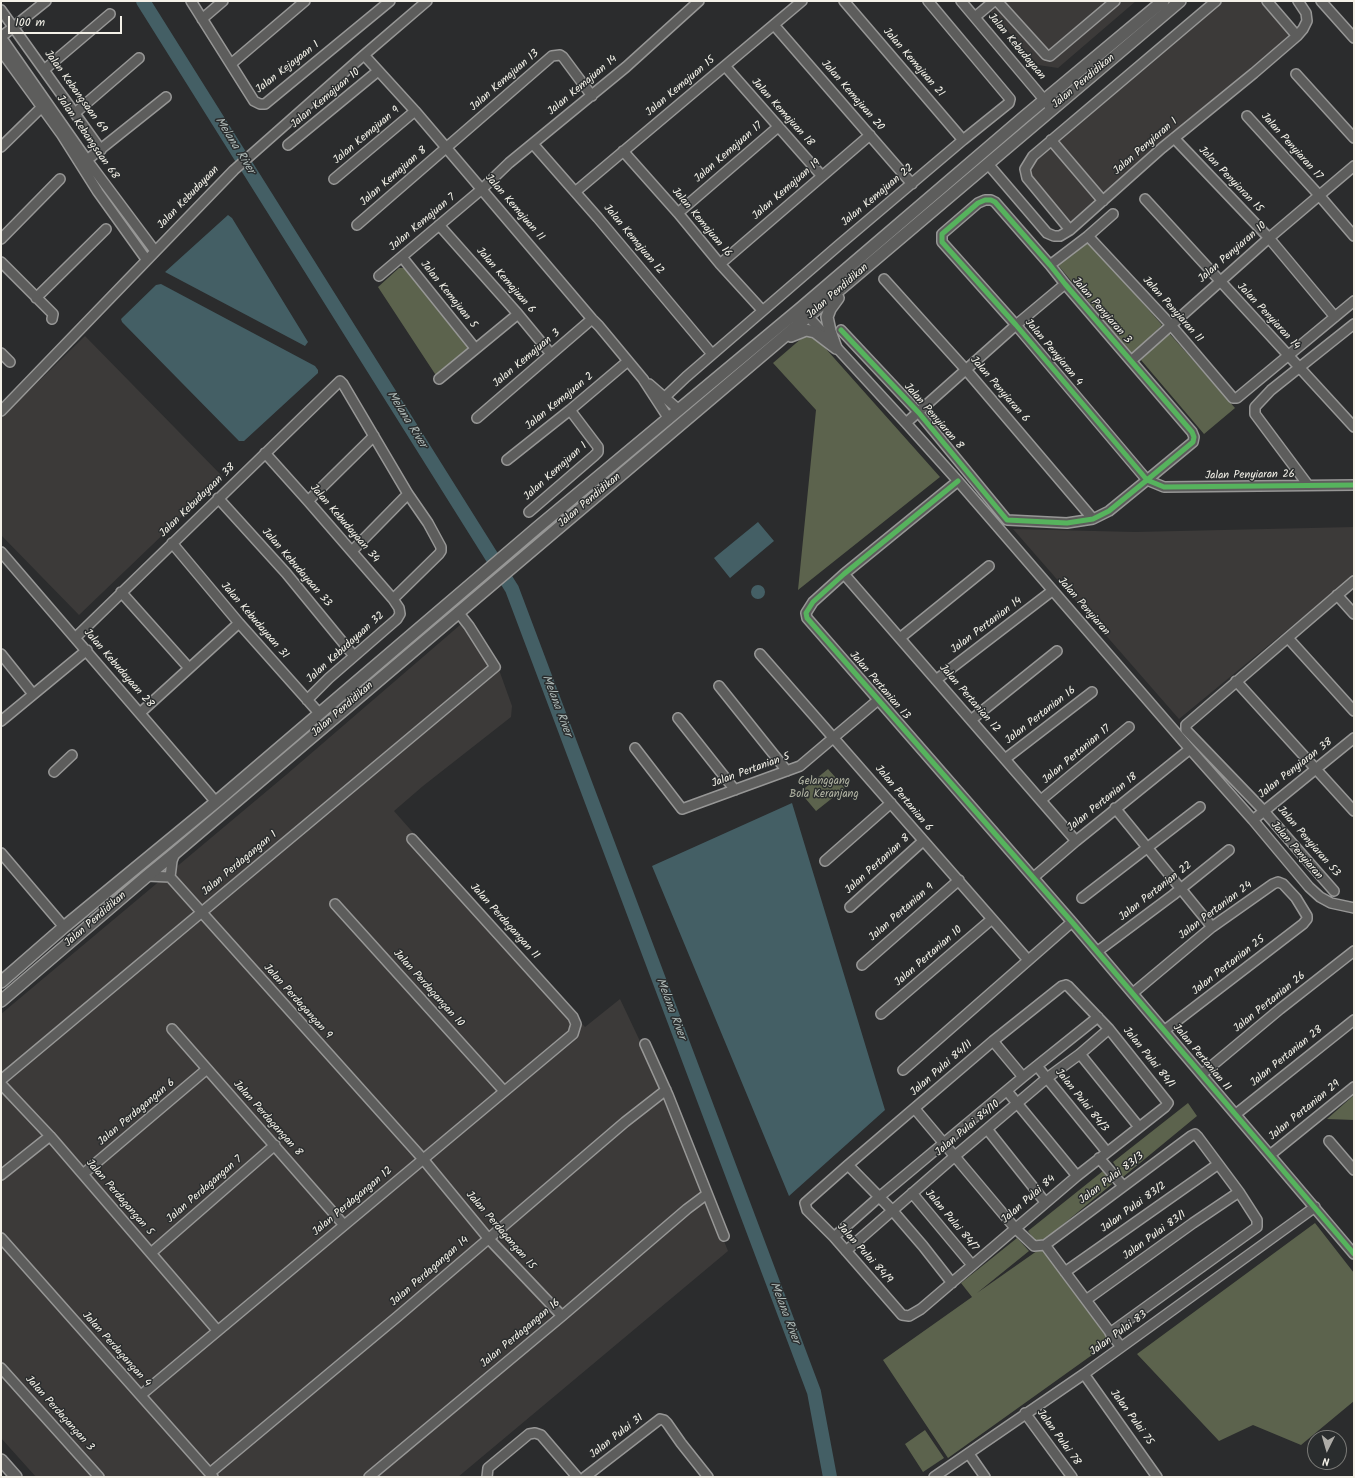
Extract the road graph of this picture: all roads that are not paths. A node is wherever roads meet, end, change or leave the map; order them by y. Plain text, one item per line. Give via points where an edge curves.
1 (46, 1) edge
2 (191, 1) edge
3 (223, 1) edge
4 (305, 1) edge
5 (390, 1) edge
6 (427, 1) edge
7 (699, 1) edge
8 (802, 1) edge
9 (844, 1) edge
10 (928, 1) edge
11 (961, 1) edge
12 (996, 1) edge
13 (1115, 1) edge
14 (1163, 1) edge
15 (1180, 1) edge
16 (1216, 1) edge
17 (1267, 1) edge
18 (1298, 1) edge
19 (1320, 1) edge
20 (1, 10) edge
21 (110, 14) dead end
22 (975, 17) junction
23 (202, 18) junction
24 (774, 24) junction
25 (14, 28) junction
26 (1297, 36) junction
27 (1, 37) edge
28 (1354, 38) edge
29 (1, 51) edge
30 (364, 54) junction
31 (139, 58) dead end
32 (231, 64) junction
33 (725, 66) junction
34 (44, 70) junction
35 (378, 71) junction
36 (1296, 74) dead end
37 (592, 96) junction
38 (166, 97) dead end
39 (1045, 100) junction
40 (45, 105) junction
41 (1052, 109) junction
42 (415, 111) junction
43 (75, 113) junction
44 (1247, 116) dead end
45 (778, 127) junction
46 (870, 135) junction
47 (1174, 138) junction
48 (1354, 138) edge
49 (963, 140) junction
50 (1051, 140) junction
51 (533, 144) junction
52 (288, 146) dead end
53 (1, 147) edge
54 (447, 148) junction
55 (101, 150) junction
56 (623, 151) junction
57 (84, 162) junction
58 (988, 164) junction
59 (1354, 166) edge
60 (822, 175) junction
61 (60, 179) dead end
62 (334, 179) dead end
63 (912, 184) junction
64 (482, 189) junction
65 (575, 192) junction
66 (1318, 194) junction
67 (1145, 199) dead end
68 (1103, 201) junction
69 (995, 202) joint
70 (678, 213) junction
71 (1113, 214) dead end
72 (357, 225) dead end
73 (439, 225) junction
74 (106, 229) dead end
75 (1070, 230) junction
76 (1088, 236) junction
77 (1354, 236) edge
78 (1269, 238) junction
79 (1, 239) edge
80 (155, 251) junction
81 (402, 257) junction
82 (146, 259) junction
83 (1, 262) edge
84 (720, 264) junction
85 (1050, 265) junction
86 (379, 276) dead end
87 (855, 277) junction
88 (884, 279) dead end
89 (1219, 282) junction
90 (1065, 284) junction
91 (36, 298) junction
92 (1354, 301) edge
93 (801, 308) junction
94 (762, 310) junction
95 (518, 314) junction
96 (809, 317) junction
97 (1336, 317) junction
98 (52, 318) dead end
99 (592, 320) junction
100 (1170, 324) junction
101 (1016, 325) junction
102 (1353, 329) edge
103 (841, 330) dead end
104 (476, 348) junction
105 (836, 348) junction
106 (1, 353) edge
107 (552, 354) junction
108 (712, 354) junction
109 (764, 354) junction
110 (1288, 356) junction
111 (628, 361) junction
112 (1131, 361) junction
113 (10, 362) dead end
114 (1300, 368) junction
115 (967, 370) junction
116 (439, 379) dead end
117 (643, 379) junction
118 (665, 397) junction
119 (570, 410) junction
120 (679, 410) junction
121 (1, 411) edge
122 (918, 413) junction
123 (477, 418) dead end
124 (669, 419) junction
125 (906, 423) junction
126 (1354, 427) edge
127 (374, 436) junction
128 (264, 454) junction
129 (507, 460) dead end
130 (1147, 480) junction
131 (958, 481) junction
132 (1354, 484) edge
133 (1308, 485) junction
134 (408, 494) junction
135 (218, 498) junction
136 (308, 501) junction
137 (529, 512) dead end
138 (1093, 519) junction
139 (172, 543) junction
140 (352, 551) junction
141 (1, 552) edge
142 (989, 566) dead end
143 (844, 574) junction
144 (1354, 582) edge
145 (1052, 591) junction
146 (121, 592) junction
147 (1338, 595) junction
148 (393, 598) junction
149 (458, 612) junction
150 (400, 614) joint
151 (1354, 614) edge
152 (239, 623) junction
153 (75, 638) junction
154 (900, 638) junction
155 (1288, 638) junction
156 (87, 650) junction
157 (1057, 651) dead end
158 (1, 654) edge
159 (760, 654) dead end
160 (354, 656) junction
161 (189, 668) junction
162 (936, 680) junction
163 (1236, 681) junction
164 (719, 686) dead end
165 (1092, 692) dead end
166 (33, 694) junction
167 (307, 700) junction
168 (878, 700) junction
169 (1354, 711) edge
170 (140, 713) junction
171 (319, 713) junction
172 (678, 718) dead end
173 (971, 720) junction
174 (1, 721) edge
175 (1129, 728) dead end
176 (834, 738) junction
177 (1354, 738) edge
178 (635, 748) dead end
179 (1190, 749) junction
180 (72, 755) dead end
181 (1005, 759) junction
182 (1315, 769) junction
183 (786, 771) junction
184 (54, 772) dead end
185 (735, 790) junction
186 (1041, 800) junction
187 (216, 802) junction
188 (891, 803) junction
189 (1200, 807) dead end
190 (1115, 808) junction
191 (1263, 810) junction
192 (1354, 811) edge
193 (1253, 820) junction
194 (412, 839) dead end
195 (923, 841) junction
196 (1076, 841) junction
197 (1148, 848) junction
198 (1229, 850) dead end
199 (1, 853) edge
200 (175, 853) junction
201 (825, 862) dead end
202 (147, 876) junction
203 (170, 877) junction
204 (1034, 878) junction
205 (959, 880) junction
206 (1180, 889) junction
207 (1334, 890) dead end
208 (1082, 898) dead end
209 (335, 904) dead end
210 (850, 907) dead end
211 (1354, 908) edge
212 (202, 912) junction
213 (992, 919) junction
214 (1307, 919) joint
215 (1072, 922) junction
216 (64, 927) junction
217 (1212, 927) junction
218 (1098, 951) junction
219 (1354, 951) edge
220 (1028, 960) junction
221 (862, 965) dead end
222 (1, 982) edge
223 (1, 986) edge
224 (1133, 993) junction
225 (5, 998) edge
226 (882, 1014) dead end
227 (1098, 1017) junction
228 (1354, 1020) edge
229 (576, 1024) joint
230 (172, 1029) dead end
231 (1109, 1029) junction
232 (1165, 1030) junction
233 (993, 1041) junction
234 (645, 1044) dead end
235 (1080, 1054) junction
236 (1036, 1066) junction
237 (207, 1069) junction
238 (903, 1070) dead end
239 (1202, 1074) junction
240 (1023, 1077) junction
241 (1047, 1078) junction
242 (1, 1080) edge
243 (1, 1084) edge
244 (1354, 1087) edge
245 (666, 1090) junction
246 (504, 1091) junction
247 (1007, 1091) junction
248 (1017, 1103) junction
249 (1168, 1103) joint
250 (915, 1109) junction
251 (1236, 1114) junction
252 (1139, 1127) junction
253 (987, 1129) junction
254 (50, 1136) junction
255 (1328, 1141) dead end
256 (944, 1143) junction
257 (275, 1145) junction
258 (1103, 1155) junction
259 (1270, 1155) junction
260 (955, 1156) junction
261 (423, 1159) junction
262 (1218, 1164) junction
263 (848, 1165) junction
264 (1354, 1170) edge
265 (83, 1174) junction
266 (1, 1175) edge
267 (1077, 1176) junction
268 (1123, 1186) junction
269 (1239, 1192) junction
270 (912, 1193) junction
271 (707, 1194) junction
272 (878, 1198) junction
273 (1045, 1202) junction
274 (805, 1206) joint
275 (1315, 1207) junction
276 (892, 1210) junction
277 (344, 1225) junction
278 (1015, 1228) junction
279 (724, 1236) dead end
280 (834, 1237) junction
281 (1, 1238) edge
282 (488, 1238) junction
283 (1045, 1245) junction
284 (846, 1251) junction
285 (1354, 1252) edge
286 (151, 1253) junction
287 (972, 1265) junction
288 (1065, 1272) junction
289 (952, 1283) junction
290 (1086, 1300) junction
291 (562, 1316) junction
292 (906, 1316) joint
293 (217, 1330) junction
294 (1110, 1333) junction
295 (1121, 1347) junction
296 (1, 1368) edge
297 (1084, 1374) junction
298 (141, 1395) junction
299 (1025, 1413) junction
300 (969, 1454) junction
301 (1, 1460) edge
302 (212, 1475) edge
303 (703, 1475) edge
304 (16, 1477) edge
305 (99, 1477) edge
306 (369, 1477) edge
307 (487, 1477) edge
308 (576, 1477) edge
309 (585, 1477) edge
310 (934, 1477) edge
311 (985, 1477) edge
312 (1072, 1477) edge
313 (1158, 1477) edge

1 - 25 street
2 - 23 street, Jalan Kejayaan 1
3 - 23 street
4 - 32 street
5 - 32 street, Jalan Kejayaan 1 via 264,104 254,101
6 - 30 street, Jalan Kebudayaan
7 - 37 street, Jalan Kemajuan 14
8 - 24 street, Jalan Kemajuan 15
9 - 49 street, Jalan Kemajuan 21
10 - 49 street, Jalan Kemajuan 22 via 1010,99 1009,103
11 - 22 street, Jalan Kebudayaan
12 - 13 street via 1046,55 1050,56
12 - 22 street
14 - 39 main road, Jalan Pendidikan
15 - 41 main road, Jalan Pendidikan
16 - 50 street
17 - 26 street
18 - 26 street, Jalan Penyiaran 1 via 1306,13 1307,20
19 - 28 street
20 - 25 street, Jalan Kebangsaan 69
21 - 34 street
22 - 39 street, Jalan Kebudayaan
23 - 32 street, Jalan Kejayaan 1
24 - 33 street, Jalan Kemajuan 15
24 - 46 street, Jalan Kemajuan 20
25 - 27 street
25 - 34 street, Jalan Kebangsaan 69
26 - 47 street, Jalan Penyiaran 1
27 - 40 street, Jalan Kebangsaan 68
29 - 40 street, Jalan Kebangsaan 68
30 - 35 street, Jalan Kemajuan 11
30 - 80 street, Jalan Kebudayaan via 256,149
31 - 43 street
33 - 45 street, Jalan Kemajuan 18
33 - 56 street, Jalan Kemajuan 15
34 - 43 street, Jalan Kebangsaan 69
35 - 42 street, Jalan Kemajuan 11
35 - 52 street, Jalan Kemajuan 10
36 - 48 street
37 - 51 street, Jalan Kemajuan 14
37 - 54 street, Jalan Kemajuan 13 via 563,57 552,56
38 - 55 street
39 - 41 street, Jalan Kebudayaan
39 - 93 main road, Jalan Pendidikan
40 - 53 street
40 - 57 street, Jalan Kebangsaan 68
41 - 58 main road, Jalan Pendidikan
42 - 54 street, Jalan Kemajuan 11
42 - 62 street, Jalan Kemajuan 9
43 - 55 street, Jalan Kebangsaan 69
44 - 66 street, Jalan Penyiaran 17
45 - 60 street, Jalan Kemajuan 18
45 - 70 street, Jalan Kemajuan 17
46 - 60 street, Jalan Kemajuan 19
46 - 63 street, Jalan Kemajuan 20
47 - 68 street, Jalan Penyiaran 1
47 - 78 street, Jalan Penyiaran 15
49 - 63 street, Jalan Kemajuan 22
50 - 68 street
50 - 75 street via 1032,156 1025,169 1027,178
51 - 64 street, Jalan Kemajuan 14
51 - 65 street, Jalan Kemajuan 12
54 - 64 street, Jalan Kemajuan 11
54 - 72 street, Jalan Kemajuan 8
55 - 57 street
56 - 65 street, Jalan Kemajuan 15
56 - 70 street, Jalan Kemajuan 16
57 - 80 street, Jalan Kebangsaan 68
57 - 82 street, Jalan Kebangsaan 68 via 98,192
58 - 75 street, Jalan Penyiaran 1 via 1048,233 1060,236
58 - 87 main road, Jalan Pendidikan
59 - 66 street, Jalan Penyiaran 10
60 - 84 street, Jalan Kemajuan 19
61 - 79 street
63 - 94 street, Jalan Kemajuan 22
64 - 73 street, Jalan Kemajuan 7
64 - 99 street, Jalan Kemajuan 11
65 - 108 street, Jalan Kemajuan 12
66 - 77 street, Jalan Penyiaran 17
66 - 78 street, Jalan Penyiaran 10
67 - 89 street, Jalan Penyiaran 14
68 - 75 street, Jalan Penyiaran 1
69 - 85 street, Jalan Penyiaran 3
69 - 101 street, Jalan Penyiaran 4 via 985,200 978,203 942,234 942,242
70 - 84 street, Jalan Kemajuan 16
71 - 76 street
73 - 81 street, Jalan Kemajuan 7
73 - 95 street, Jalan Kemajuan 6
74 - 91 street
76 - 85 street
76 - 100 street, Jalan Penyiaran 11
78 - 89 street, Jalan Penyiaran 10
78 - 97 street, Jalan Penyiaran 15
80 - 82 street, Jalan Kebudayaan
81 - 86 street, Jalan Kemajuan 7
81 - 104 street, Jalan Kemajuan 5
82 - 121 street, Jalan Kebudayaan
83 - 91 street
84 - 94 street, Jalan Kemajuan 16
85 - 90 street, Jalan Penyiaran 3
87 - 96 main road, Jalan Pendidikan
87 - 105 main road via 830,309 827,317
88 - 115 street, Jalan Penyiaran 6
89 - 100 street, Jalan Penyiaran 10
89 - 110 street, Jalan Penyiaran 14
90 - 101 street
90 - 112 street, Jalan Penyiaran 3
91 - 98 street via 53,314
92 - 97 street
93 - 96 street, Jalan Penyiaran
93 - 120 main road, Jalan Pendidikan
94 - 108 street, Jalan Kemajuan 22
95 - 104 street
95 - 107 street, Jalan Kemajuan 6
96 - 105 street, Jalan Penyiaran
96 - 109 main road, Jalan Pendidikan
97 - 110 street
99 - 107 street, Jalan Kemajuan 3
99 - 111 street, Jalan Kemajuan 11
100 - 110 street, Jalan Penyiaran 11 via 1233,398 1237,398
100 - 112 street, Jalan Penyiaran 10
101 - 115 street
101 - 130 street, Jalan Penyiaran 4
102 - 114 street
103 - 122 street, Jalan Penyiaran 8
104 - 116 street
105 - 109 main road via 815,332 806,330 794,334
105 - 125 street, Jalan Penyiaran
106 - 113 street
107 - 123 street, Jalan Kemajuan 3
108 - 118 street, Jalan Kemajuan 22
109 - 149 main road, Jalan Pendidikan
110 - 114 street, Jalan Penyiaran 14
111 - 117 street, Jalan Kemajuan 11
111 - 119 street, Jalan Kemajuan 2
112 - 130 street, Jalan Penyiaran 3 via 1194,437 1193,442
114 - 126 street, Jalan Penyiaran 14
114 - 133 street via 1271,390 1255,408 1255,414
115 - 122 street
115 - 138 street, Jalan Penyiaran 6
117 - 118 street, Jalan Kemajuan 11
117 - 124 street, Jalan Kemajuan 11
118 - 120 street, Jalan Kemajuan 11
119 - 129 street, Jalan Kemajuan 2
119 - 137 street, Jalan Kemajuan 1 via 598,448 598,452
120 - 124 main road, Jalan Pendidikan
122 - 125 street
122 - 138 street, Jalan Penyiaran 8 via 1007,520 1067,522
124 - 171 main road, Jalan Pendidikan
125 - 131 street, Jalan Penyiaran
127 - 128 street, Jalan Kebudayaan 38 via 340,381
127 - 134 street
127 - 136 street
128 - 135 street, Jalan Kebudayaan 38
128 - 136 street, Jalan Kebudayaan 34
130 - 133 street, Jalan Penyiaran 26 via 1164,487
130 - 138 street via 1109,511
131 - 143 street, Jalan Pertanian 13
131 - 145 street, Jalan Penyiaran
132 - 133 street, Jalan Penyiaran 26
134 - 140 street
134 - 148 street via 428,523 441,551
135 - 139 street, Jalan Kebudayaan 38
135 - 160 street, Jalan Kebudayaan 33 via 286,573
136 - 140 street, Jalan Kebudayaan 34
139 - 146 street, Jalan Kebudayaan 38
139 - 152 street, Jalan Kebudayaan 31
140 - 148 street, Jalan Kebudayaan 34
141 - 153 street, Jalan Kebudayaan 28
142 - 154 street
143 - 154 street, Jalan Pertanian 12
143 - 168 street, Jalan Pertanian 13 via 813,602 806,613 807,618
144 - 147 street
145 - 162 street, Jalan Pertanian 14
145 - 179 street, Jalan Penyiaran
146 - 153 street, Jalan Kebudayaan 38
146 - 161 street
147 - 151 street
147 - 155 street
148 - 150 street, Jalan Kebudayaan 34
149 - 200 main road, Jalan Pendidikan
149 - 212 street, Jalan Perdagangan 1 via 495,667
150 - 160 street, Jalan Kebudayaan 32
152 - 161 street
152 - 167 street, Jalan Kebudayaan 31
153 - 156 street, Jalan Kebudayaan 28
154 - 162 street, Jalan Pertanian 12
155 - 163 street
155 - 169 street
156 - 166 street
156 - 170 street, Jalan Kebudayaan 28
157 - 173 street
158 - 166 street
159 - 176 street, Jalan Pertanian 6
160 - 167 street, Jalan Kebudayaan 32
161 - 170 street
162 - 173 street, Jalan Pertanian 12
163 - 182 street
163 - 191 street, Jalan Penyiaran 53 via 1186,725 1186,730
164 - 183 street
165 - 181 street, Jalan Pertanian 16
166 - 174 street
167 - 171 street, Jalan Kebudayaan 31
168 - 176 street, Jalan Pertanian 5
168 - 204 street, Jalan Pertanian 13
170 - 187 street, Jalan Kebudayaan 28
171 - 187 main road, Jalan Pendidikan
172 - 185 street
173 - 181 street, Jalan Pertanian 12
175 - 186 street, Jalan Pertanian 17
176 - 183 street, Jalan Pertanian 5 via 800,766
176 - 188 street, Jalan Pertanian 6
177 - 182 street, Jalan Penyiaran 38
178 - 185 street, Jalan Pertanian 5 via 682,809
179 - 190 street, Jalan Pertanian 18
179 - 193 street, Jalan Penyiaran
180 - 184 street
181 - 186 street, Jalan Pertanian 12
182 - 191 street, Jalan Penyiaran 38
182 - 192 street
183 - 185 street, Jalan Pertanian 5
186 - 196 street, Jalan Pertanian 12
187 - 216 main road, Jalan Pendidikan
188 - 195 street, Jalan Pertanian 6
188 - 201 street
189 - 197 street
190 - 196 street, Jalan Pertanian 18
190 - 197 street
191 - 193 street, Jalan Penyiaran 38
191 - 207 street, Jalan Penyiaran 53
193 - 211 street, Jalan Penyiaran via 1320,897 1331,903
194 - 229 street, Jalan Perdagangan 11 via 573,1017
195 - 205 street, Jalan Pertanian 6
195 - 210 street, Jalan Pertanian 8
196 - 204 street, Jalan Pertanian 18
197 - 206 street
197 - 208 street
198 - 206 street, Jalan Pertanian 22
199 - 216 street
200 - 202 main road, Jalan Pendidikan
200 - 203 street
202 - 203 street
202 - 225 main road, Jalan Pendidikan
203 - 212 street, Jalan Perdagangan 9
204 - 215 street, Jalan Pertanian 13
205 - 213 street, Jalan Pertanian 6
205 - 221 street, Jalan Pertanian 9
206 - 217 street
206 - 218 street, Jalan Pertanian 22
209 - 246 street, Jalan Perdagangan 10
212 - 242 street, Jalan Perdagangan 1
212 - 261 street, Jalan Perdagangan 9
213 - 220 street, Jalan Pertanian 6
213 - 226 street, Jalan Pertanian 10
214 - 217 street, Jalan Pertanian 24 via 1296,898 1278,882
214 - 232 street, Jalan Pertanian 25
215 - 218 street, Jalan Pertanian 11
215 - 220 street
216 - 222 main road, Jalan Pendidikan
217 - 224 street, Jalan Pertanian 24
218 - 224 street, Jalan Pertanian 11
219 - 239 street, Jalan Pertanian 26
220 - 238 street
223 - 225 street
224 - 232 street, Jalan Pertanian 11
227 - 231 street, Jalan Pulai 84/11
227 - 233 street, Jalan Pulai 84/11 via 1066,985
227 - 236 street
228 - 251 street, Jalan Pertanian 28
229 - 246 street, Jalan Perdagangan 12 via 573,1034
230 - 237 street, Jalan Perdagangan 8
231 - 235 street, Jalan Pulai 84/10
231 - 249 street, Jalan Pulai 84/1
232 - 239 street, Jalan Pertanian 11
233 - 240 street
233 - 250 street, Jalan Pulai 84/11
234 - 245 street
235 - 241 street, Jalan Pulai 84/10
235 - 252 street
236 - 240 street
236 - 241 street, Jalan Pulai 84/3
237 - 257 street, Jalan Perdagangan 8
237 - 265 street, Jalan Perdagangan 6
239 - 251 street, Jalan Pertanian 11
240 - 247 street
241 - 248 street, Jalan Pulai 84/10
241 - 258 street, Jalan Pulai 84/3
243 - 254 street, Jalan Perdagangan 5
244 - 259 street, Jalan Pertanian 29
245 - 271 street
245 - 282 street, Jalan Perdagangan 14
246 - 261 street, Jalan Perdagangan 12
247 - 248 street
247 - 256 street
248 - 253 street, Jalan Pulai 84/10
248 - 267 street
249 - 252 street, Jalan Pulai 84
250 - 256 street
250 - 263 street, Jalan Pulai 84/11
251 - 259 street, Jalan Pertanian 11
252 - 258 street, Jalan Pulai 84
253 - 260 street, Jalan Pulai 84/10
253 - 273 street
254 - 265 street, Jalan Perdagangan 5
254 - 266 street
255 - 264 street
256 - 260 street
256 - 272 street
257 - 277 street, Jalan Perdagangan 8
257 - 286 street, Jalan Perdagangan 7
258 - 267 street, Jalan Pulai 84
258 - 268 street, Jalan Pulai 84/3
259 - 275 street, Jalan Pertanian 11
260 - 270 street, Jalan Pulai 84/10
260 - 278 street
261 - 277 street, Jalan Perdagangan 12
261 - 282 street, Jalan Perdagangan 15
262 - 268 street, Jalan Pulai 83/3 via 1195,1134
262 - 269 street
262 - 288 street, Jalan Pulai 83/2
263 - 272 street
263 - 274 street, Jalan Pulai 84/11 via 805,1203
265 - 286 street, Jalan Perdagangan 5
267 - 273 street, Jalan Pulai 84
268 - 283 street, Jalan Pulai 83/3
269 - 290 street, Jalan Pulai 83/1
269 - 294 street via 1257,1220 1257,1227
270 - 276 street, Jalan Pulai 84/10
270 - 287 street, Jalan Pulai 84/7
271 - 279 street
271 - 291 street, Jalan Perdagangan 16
272 - 276 street
272 - 280 street
273 - 278 street, Jalan Pulai 84
274 - 280 street, Jalan Pulai 84/9
275 - 285 street, Jalan Pertanian 11
275 - 295 street, Jalan Pulai 83
276 - 284 street, Jalan Pulai 84/10
276 - 289 street
277 - 293 street, Jalan Perdagangan 12
278 - 283 street via 1034,1246
278 - 287 street, Jalan Pulai 84
280 - 284 street, Jalan Pulai 84/9
281 - 298 street, Jalan Perdagangan 4
282 - 291 street, Jalan Perdagangan 15
282 - 302 street, Jalan Perdagangan 14
283 - 288 street
284 - 292 street, Jalan Pulai 84/9 via 902,1315
286 - 293 street, Jalan Perdagangan 5
287 - 289 street, Jalan Pulai 84
288 - 290 street
289 - 292 street, Jalan Pulai 84
290 - 294 street
291 - 306 street, Jalan Perdagangan 16
293 - 298 street, Jalan Perdagangan 12
294 - 295 street
295 - 297 street, Jalan Pulai 83
296 - 305 street, Jalan Perdagangan 3
297 - 299 street, Jalan Pulai 83
297 - 313 street, Jalan Pulai 75
298 - 302 street, Jalan Perdagangan 4
299 - 300 street, Jalan Pulai 83
299 - 312 street, Jalan Pulai 78
300 - 310 street, Jalan Pulai 83
300 - 311 street
301 - 304 main road
303 - 309 street, Jalan Pulai 31 via 664,1420 660,1419
307 - 308 street via 488,1468 529,1434 535,1433 542,1435

